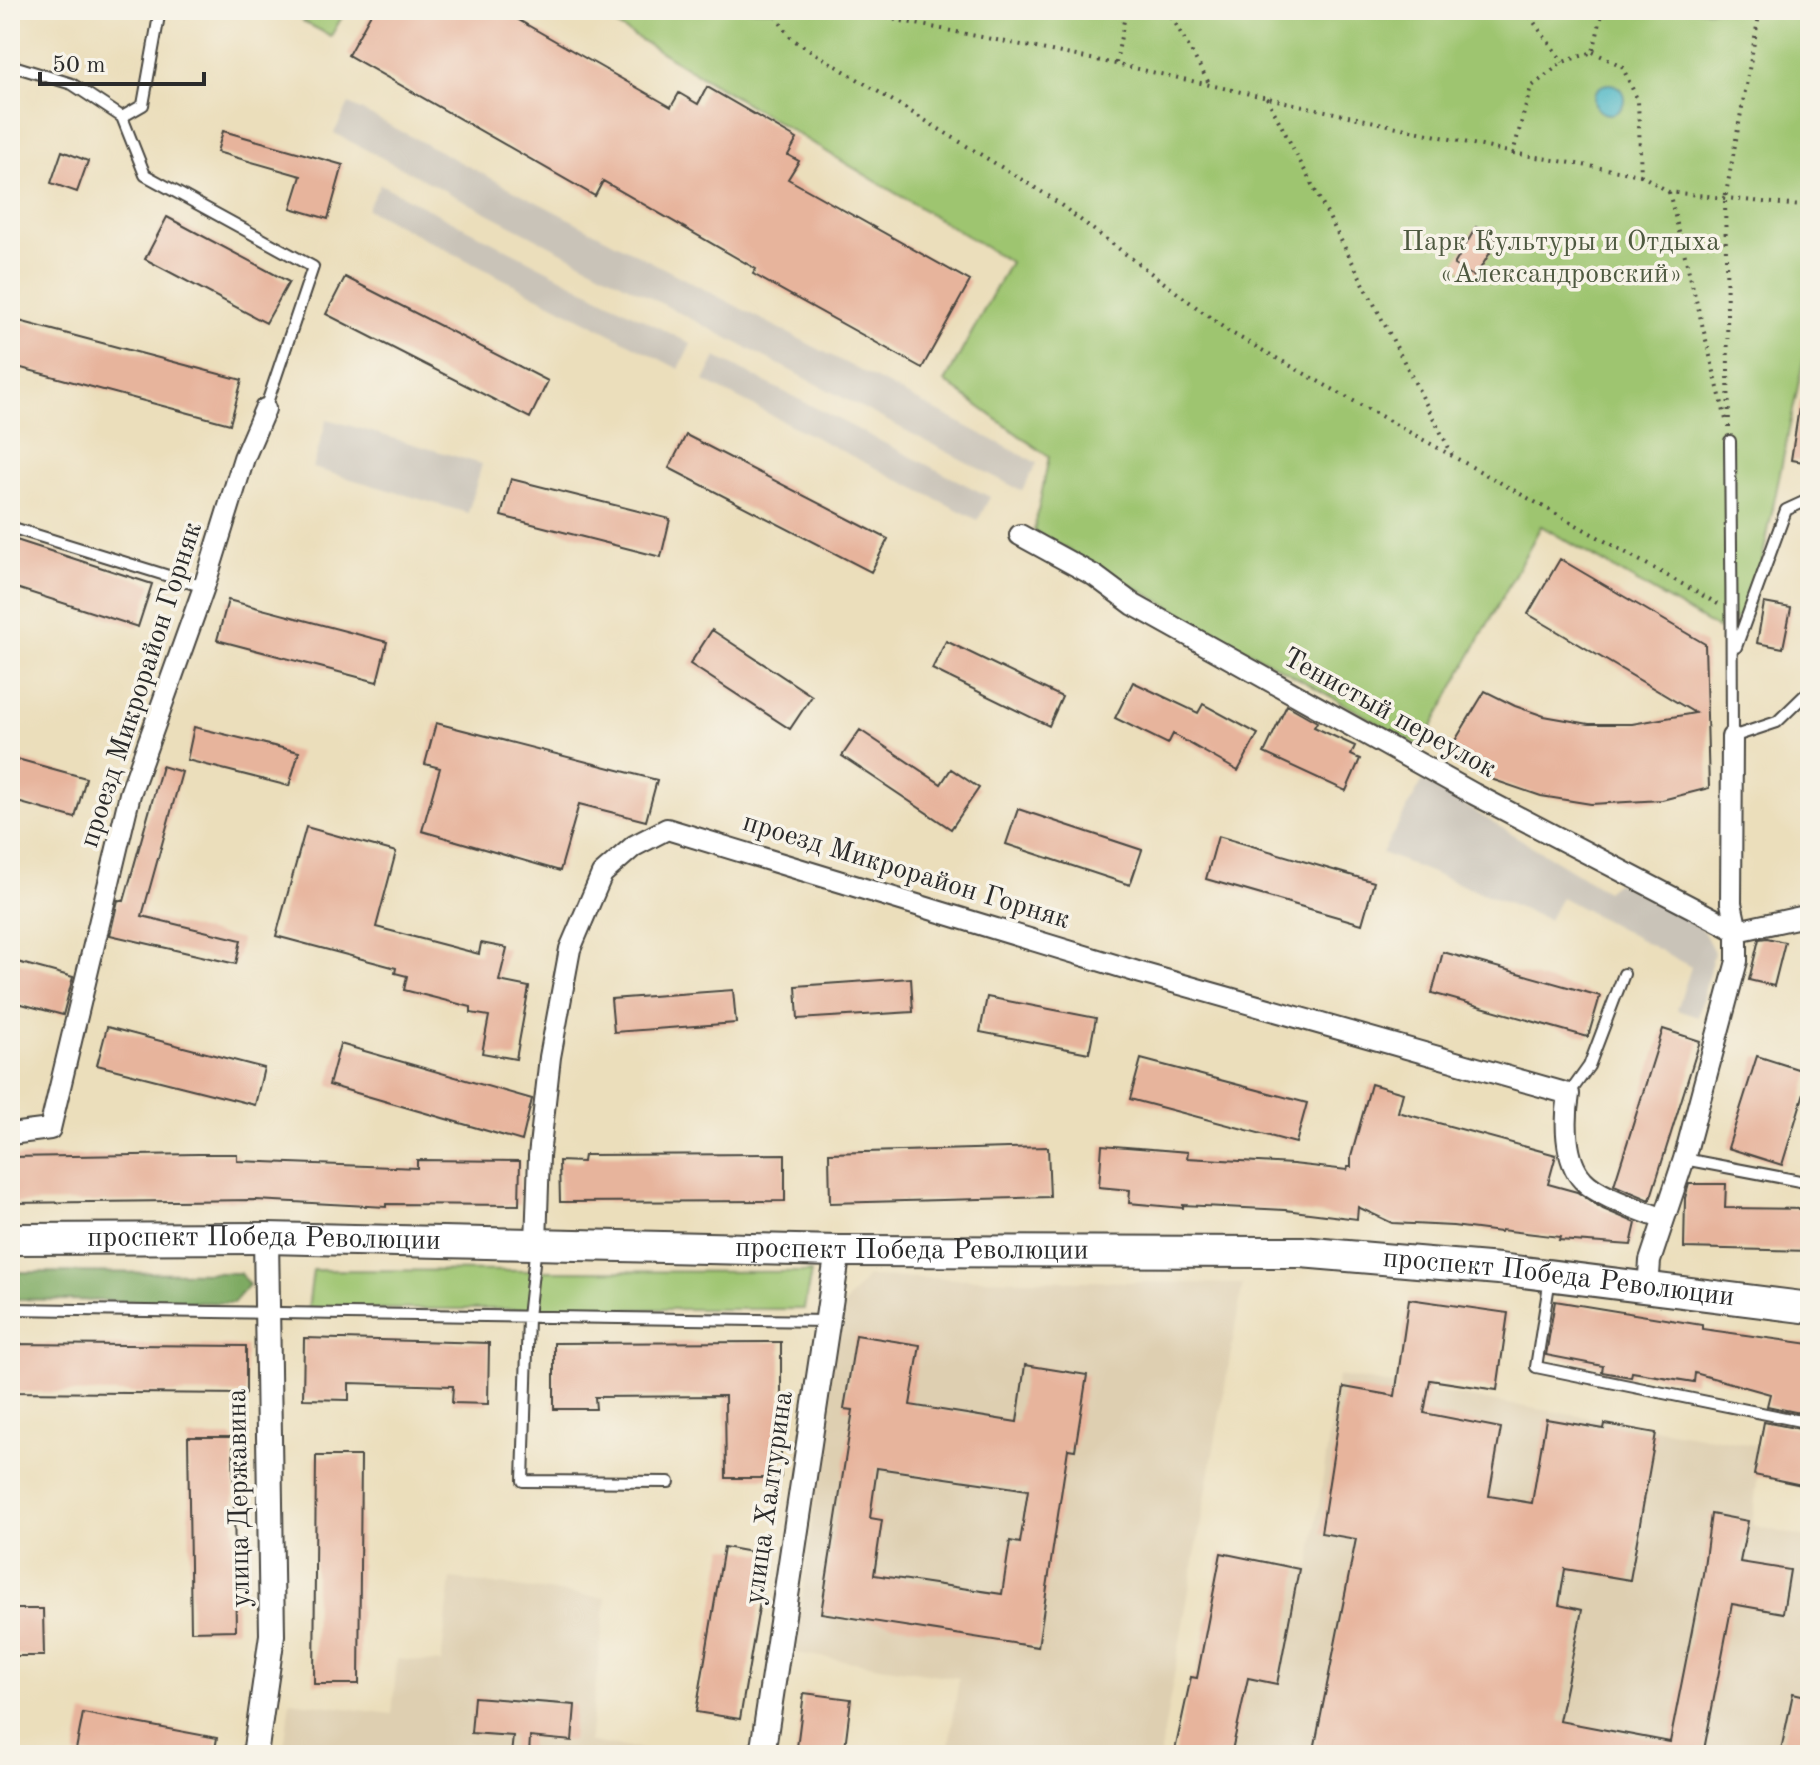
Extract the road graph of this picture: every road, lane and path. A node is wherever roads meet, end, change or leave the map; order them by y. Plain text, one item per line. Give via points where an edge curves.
1 (160, 10) edge
2 (771, 10) edge
3 (847, 10) edge
4 (1126, 10) edge
5 (1168, 10) edge
6 (1525, 10) edge
7 (1603, 10) edge
8 (1760, 10) edge
9 (1593, 52) junction
10 (1563, 62) junction
11 (1116, 64) junction
12 (10, 65) edge
13 (1210, 85) junction
14 (1267, 98) junction
15 (122, 117) junction
16 (1513, 153) junction
17 (1641, 175) junction
18 (1669, 192) junction
19 (1725, 199) junction
20 (1810, 207) edge
21 (265, 409) joint
22 (1730, 441) dead end
23 (1452, 455) junction
24 (1810, 499) edge
25 (10, 527) edge
26 (1020, 535) dead end
27 (204, 587) junction
28 (1731, 612) junction
29 (1734, 653) junction
30 (1810, 690) edge
31 (1732, 737) junction
32 (1810, 915) edge
33 (1737, 931) junction
34 (1624, 974) dead end
35 (1569, 1094) junction
36 (10, 1134) edge
37 (1684, 1159) junction
38 (1810, 1183) edge
39 (1663, 1219) junction
40 (266, 1238) junction
41 (10, 1239) edge
42 (536, 1243) junction
43 (838, 1251) junction
44 (1550, 1276) junction
45 (1648, 1289) junction
46 (1810, 1308) edge
47 (10, 1309) edge
48 (267, 1315) junction
49 (528, 1317) junction
50 (827, 1321) junction
51 (1810, 1423) edge
52 (669, 1482) dead end
53 (255, 1755) edge
54 (762, 1755) edge

1 - 15 lane via 143,105
2 - 23 path via 792,39 1050,197 1228,331
3 - 11 path
4 - 11 path
5 - 13 path
6 - 10 path
7 - 9 path
8 - 19 path
9 - 10 path
9 - 17 path via 1622,66 1638,101
10 - 16 path via 1531,87
11 - 13 path
12 - 15 lane via 72,84
13 - 14 path
14 - 16 path
14 - 23 path
15 - 21 lane via 145,175 313,267
16 - 17 path
17 - 18 path
18 - 19 path
18 - 19 path via 1729,430
19 - 20 path
21 - 27 street, проезд Микрорайон Горняк
22 - 28 lane
23 - 28 path
24 - 29 lane via 1786,510
25 - 27 lane
26 - 33 street, Тенистый переулок via 1401,754
27 - 36 street, проезд Микрорайон Горняк via 130,794 50,1129
28 - 29 lane
29 - 31 lane
30 - 31 lane via 1777,722
31 - 33 street via 1731,903
32 - 33 street
33 - 37 street via 1737,961
34 - 35 lane via 1589,1066
35 - 39 street via 1567,1145 1581,1179
35 - 42 street, проезд Микрорайон Горняк via 1141,973 667,829 634,846 602,874 570,949 550,1057
37 - 38 lane
37 - 39 street
39 - 45 street
40 - 41 main road, проспект Победа Революции
40 - 42 main road, проспект Победа Революции
40 - 48 street, улица Державина
42 - 43 main road, проспект Победа Революции
42 - 49 lane
43 - 44 main road, проспект Победа Революции via 1301,1252
43 - 50 street, улица Халтурина
44 - 45 main road, проспект Победа Революции
44 - 51 lane via 1536,1367
45 - 46 main road, проспект Победа Революции
47 - 48 lane
48 - 49 lane
48 - 53 street, улица Державина via 272,1635
49 - 50 lane
49 - 52 lane via 523,1481
50 - 54 street, улица Халтурина

